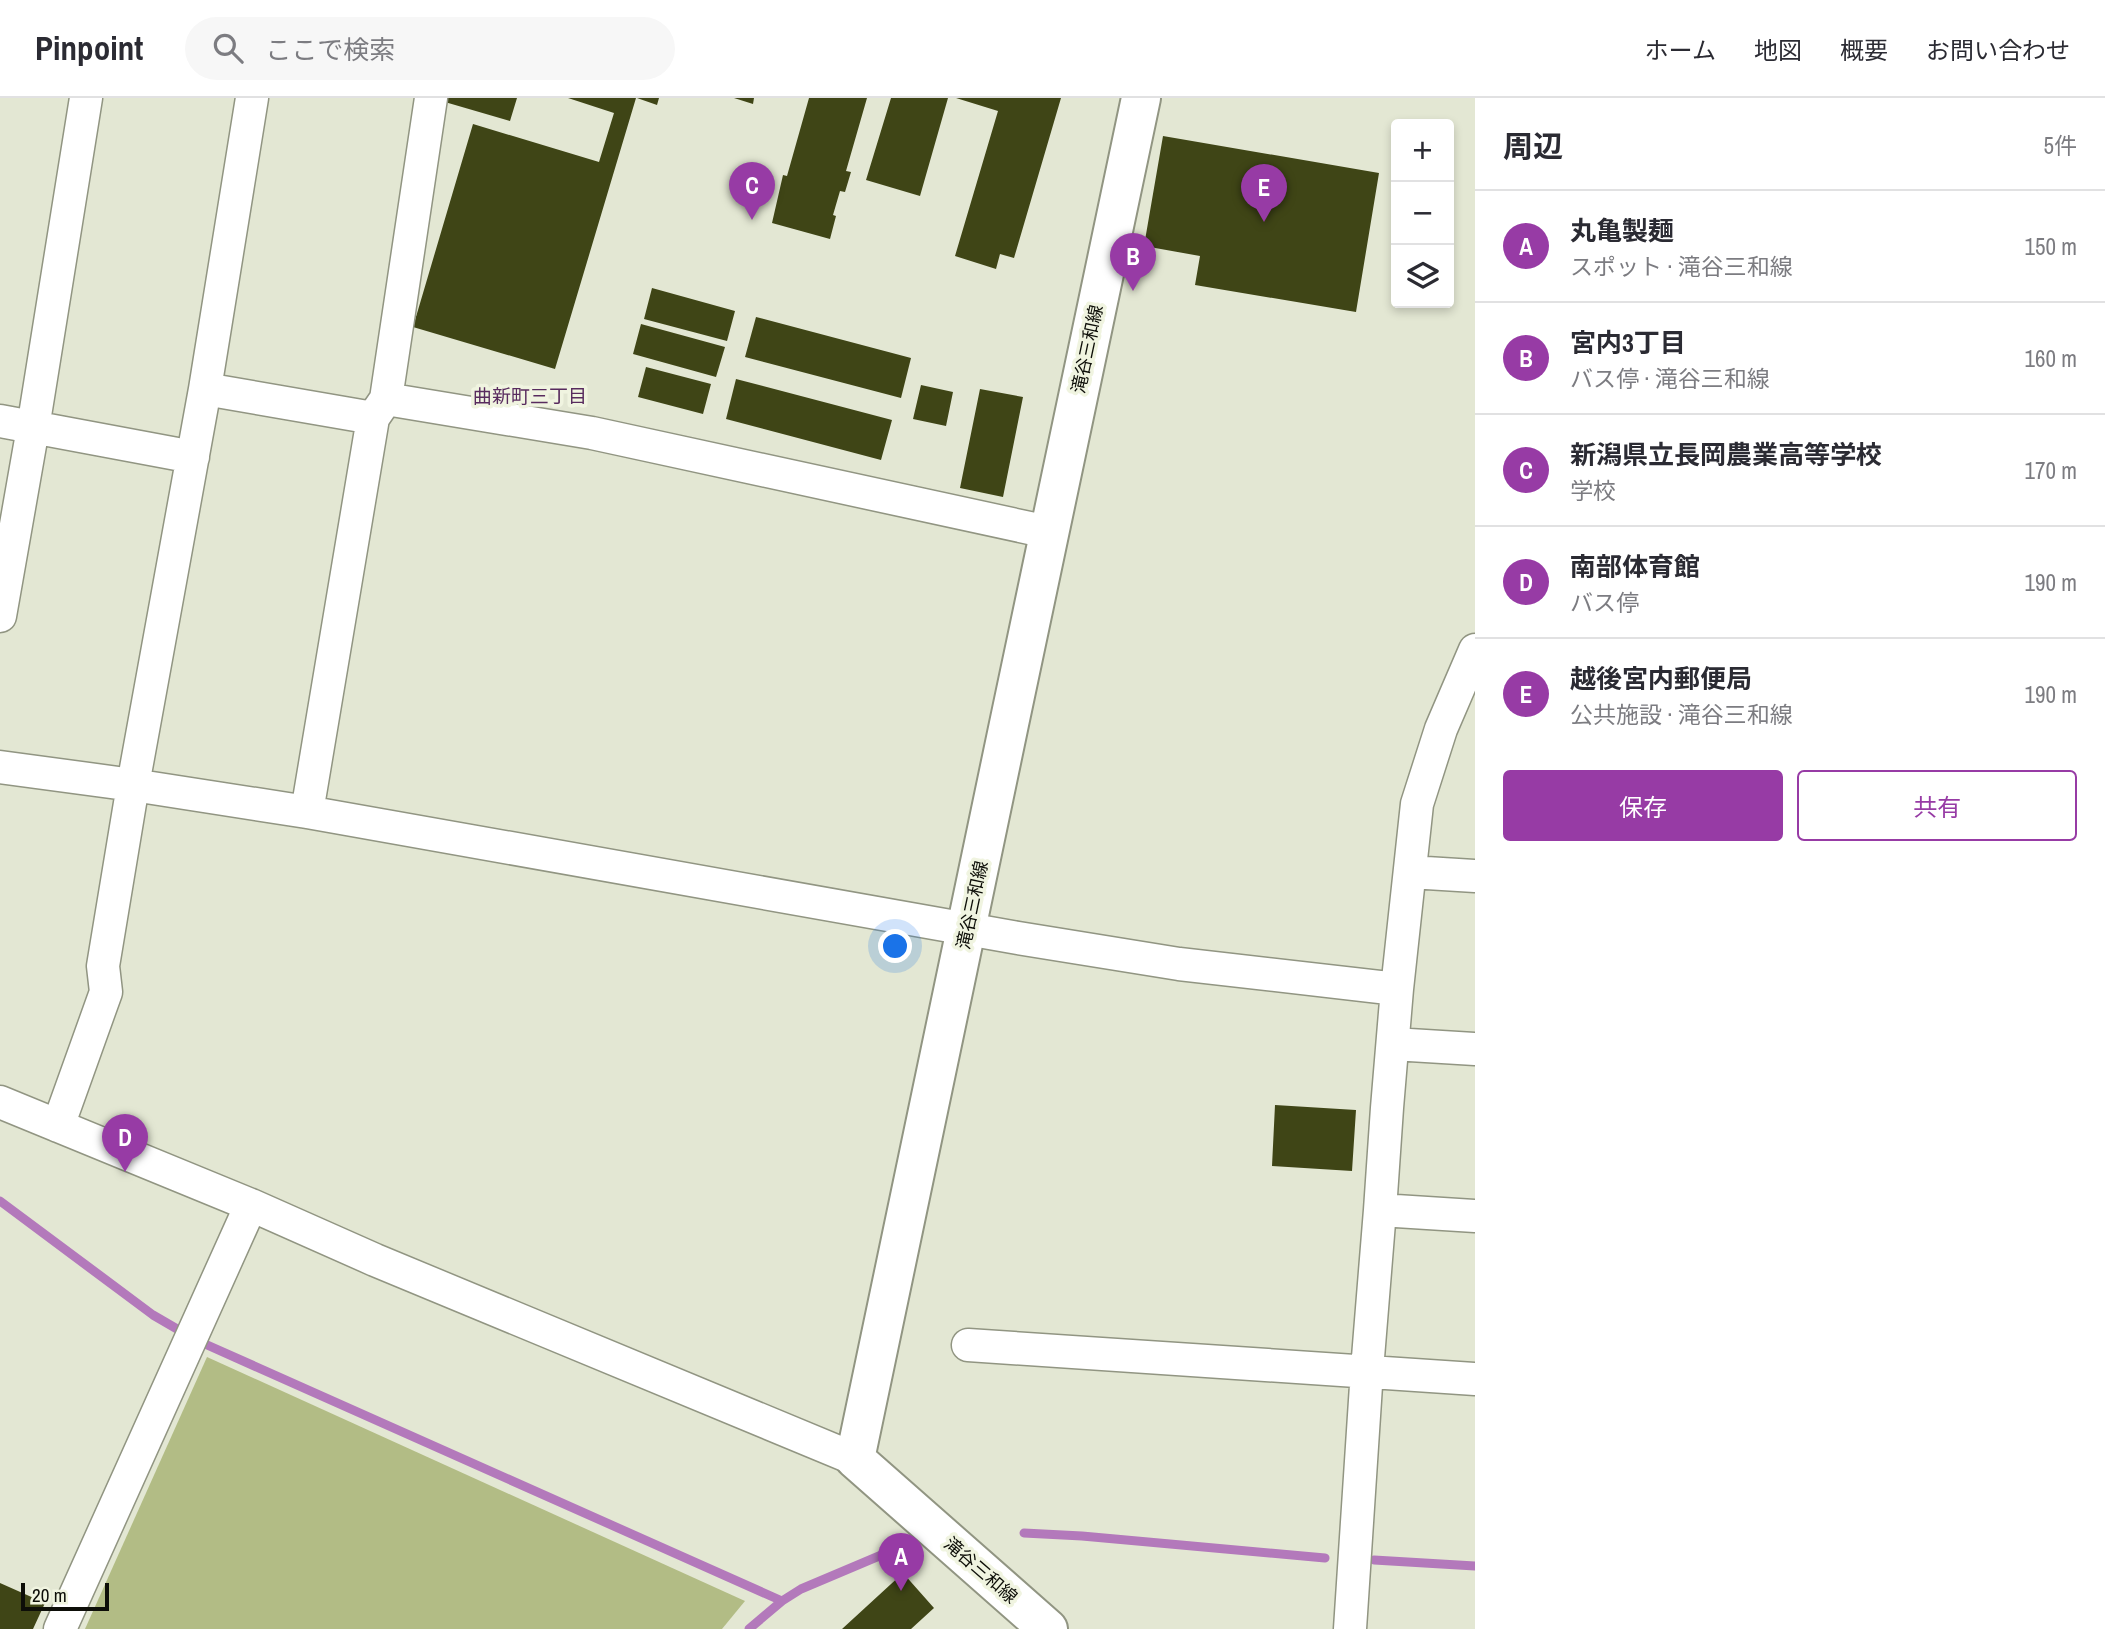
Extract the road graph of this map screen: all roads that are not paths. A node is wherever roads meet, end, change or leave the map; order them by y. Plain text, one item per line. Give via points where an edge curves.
1 (86, 98) edge
2 (251, 98) edge
3 (431, 98) edge
4 (1141, 98) edge
5 (205, 389) junction
6 (380, 409) junction
7 (0, 421) edge
8 (33, 428) junction
9 (193, 457) junction
10 (1048, 531) junction
11 (0, 616) edge
12 (1475, 650) edge
13 (0, 767) edge
14 (133, 785) junction
15 (307, 812) junction
16 (1410, 872) junction
17 (1475, 876) edge
18 (968, 928) junction
19 (1397, 989) junction
20 (1393, 1044) junction
21 (1475, 1049) edge
22 (0, 1102) edge
23 (58, 1126) junction
24 (251, 1205) junction
25 (1381, 1210) junction
26 (1475, 1216) edge
27 (968, 1345) dead end
28 (1367, 1370) junction
29 (1475, 1379) edge
30 (855, 1459) junction
31 (60, 1629) edge
32 (1048, 1629) edge
33 (1350, 1629) edge

1 - 8 street
2 - 5 street
3 - 6 street
4 - 10 main road, 滝谷三和線
5 - 6 street
5 - 9 street
6 - 10 street via 592,433
6 - 15 street
7 - 8 street
8 - 9 street
8 - 11 street
9 - 14 street
10 - 18 main road, 滝谷三和線
12 - 16 street via 1441,729 1417,804
13 - 14 street
14 - 15 street
14 - 23 street via 103,966 106,992
15 - 18 street
16 - 17 street
16 - 19 street
18 - 19 street via 1179,964
18 - 30 main road, 滝谷三和線
19 - 20 street
20 - 21 street
20 - 25 street
22 - 23 street
23 - 24 street
24 - 30 street
24 - 31 street
25 - 26 street
25 - 28 street
27 - 28 street
28 - 29 street
28 - 33 street
30 - 32 main road, 滝谷三和線

